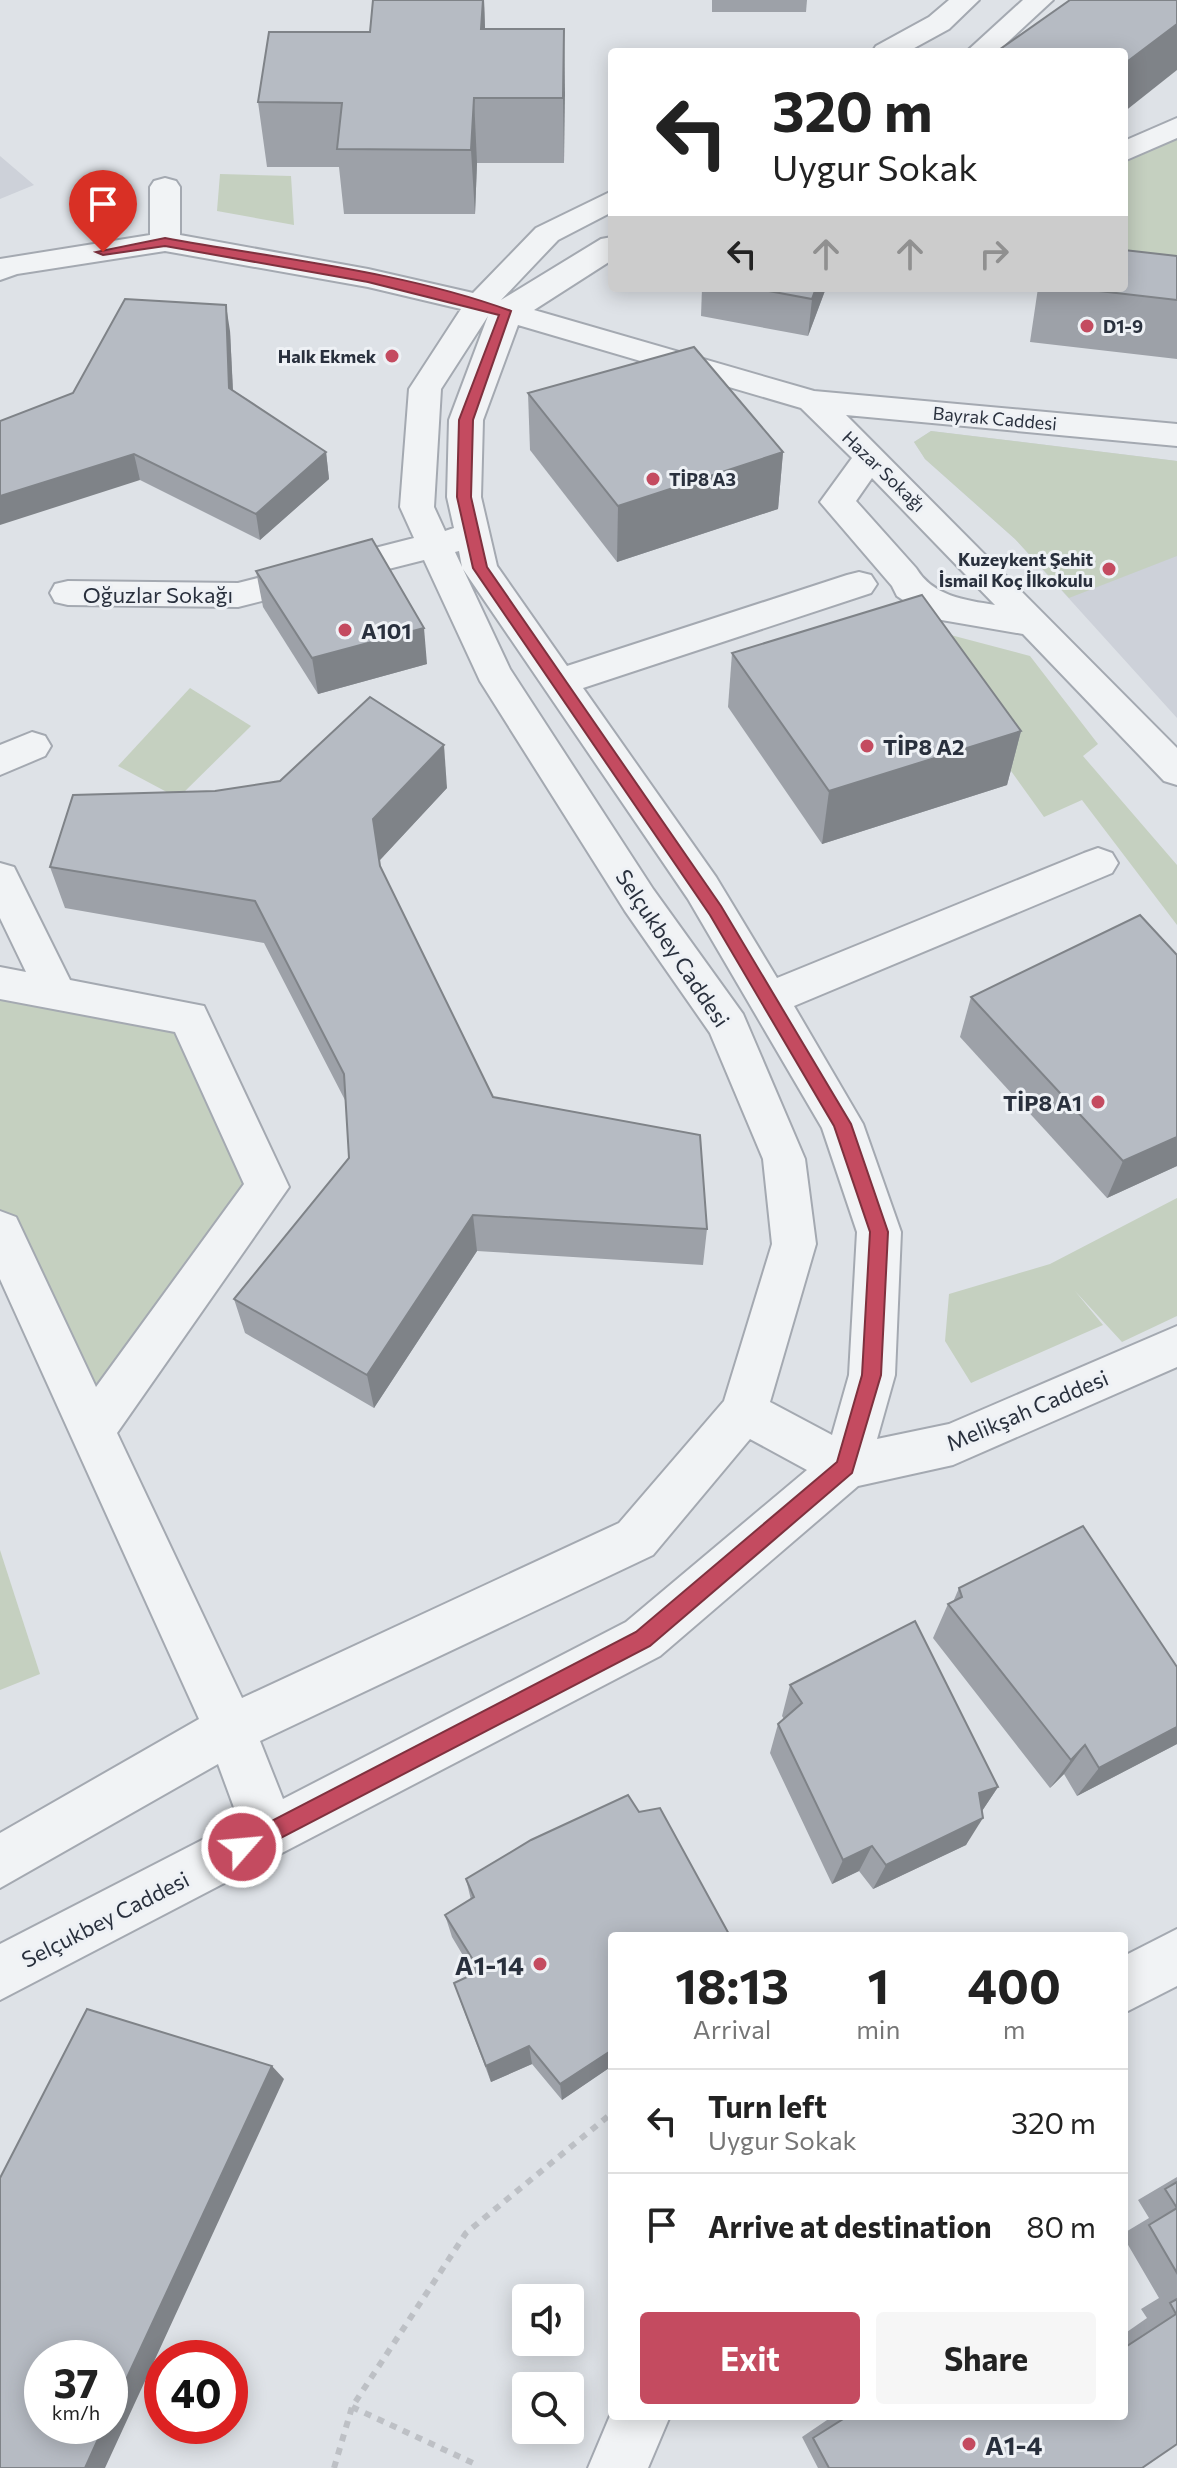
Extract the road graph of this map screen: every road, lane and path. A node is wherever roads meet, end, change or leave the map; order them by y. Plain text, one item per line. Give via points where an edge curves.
1 (965, 0) edge
2 (1039, 0) edge
3 (893, 48) edge
4 (985, 48) edge
5 (1177, 127) edge
6 (1128, 150) edge
7 (165, 187) dead end
8 (608, 202) edge
9 (165, 242) junction
10 (608, 248) edge
11 (0, 271) edge
12 (493, 309) junction
13 (813, 401) junction
14 (1177, 435) edge
15 (870, 457) junction
16 (472, 535) junction
17 (434, 545) junction
18 (859, 584) dead end
19 (68, 593) dead end
20 (1033, 623) junction
21 (559, 682) junction
22 (1177, 771) edge
23 (1098, 863) dead end
24 (0, 878) edge
25 (0, 983) edge
26 (57, 994) junction
27 (769, 999) junction
28 (0, 1230) edge
29 (1177, 1346) edge
30 (744, 1412) junction
31 (92, 1430) junction
32 (846, 1467) junction
33 (230, 1729) junction
34 (270, 1833) junction
35 (0, 1862) edge
36 (1177, 1956) edge
37 (0, 1973) edge
38 (1128, 1984) edge
39 (608, 2116) edge
40 (352, 2407) junction
41 (638, 2420) edge
42 (334, 2468) edge
43 (472, 2468) edge
44 (618, 2468) edge

1 - 3 street via 939,23
2 - 4 street
5 - 6 street
7 - 9 street
8 - 12 street, Selçukbey Caddesi via 547,234
9 - 11 street, Hazar Sokağı
9 - 12 street, Hazar Sokağı via 354,276
10 - 12 street, Selçukbey Caddesi
12 - 13 street, Hazar Sokağı
12 - 16 street, Selçukbey Caddesi via 466,420 464,497
12 - 17 street, Selçukbey Caddesi via 425,389 417,507
13 - 14 street, Bayrak Caddesi
13 - 15 street, Hazar Sokağı
15 - 20 street, Hazar Sokağı
15 - 20 street via 837,502 906,582 943,609
16 - 17 street, Oğuzlar Sokağı
16 - 21 street, Selçukbey Caddesi via 480,568
17 - 19 street, Oğuzlar Sokağı via 238,595
17 - 30 street, Selçukbey Caddesi via 493,672 639,900 728,1026 784,1159 794,1244
18 - 21 street
20 - 22 street, Hazar Sokağı
21 - 27 street, Selçukbey Caddesi via 702,888
23 - 27 street
24 - 26 street
25 - 26 street
26 - 31 street via 189,1018 267,1187
27 - 32 street, Selçukbey Caddesi via 842,1124 879,1232 872,1375
28 - 31 street
29 - 32 street, Melikşah Caddesi via 953,1444
30 - 32 street
30 - 33 street, Selçukbey Caddesi via 636,1539
31 - 33 street
32 - 34 street, Selçukbey Caddesi via 643,1639
33 - 34 street
33 - 35 street, Selçukbey Caddesi
34 - 37 street, Selçukbey Caddesi
36 - 38 street
39 - 40 path via 466,2233
40 - 42 path
40 - 43 path via 473,2463
41 - 44 street

